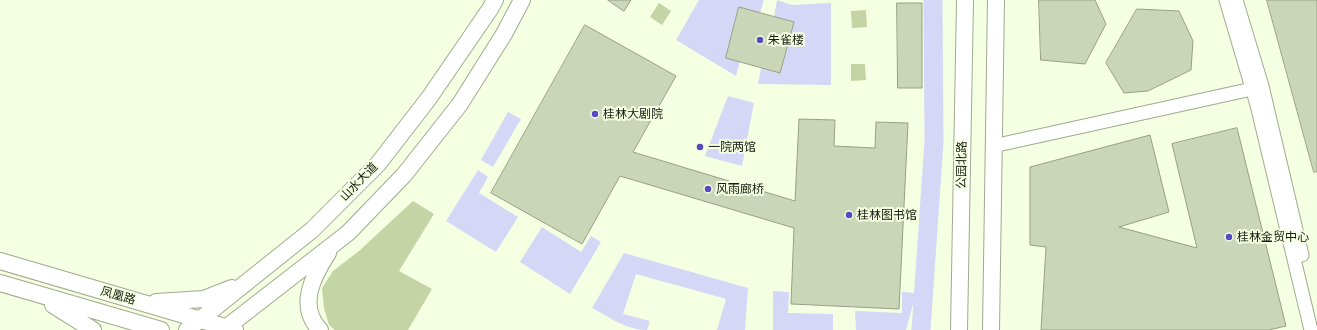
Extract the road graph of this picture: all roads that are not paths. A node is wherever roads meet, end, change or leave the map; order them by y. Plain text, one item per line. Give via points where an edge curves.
1 (495, 0) edge
2 (522, 0) edge
3 (965, 0) edge
4 (996, 0) edge
5 (1226, 0) edge
6 (1236, 0) edge
7 (1256, 84) junction
8 (993, 143) junction
9 (333, 244) junction
10 (0, 261) edge
11 (260, 272) junction
12 (0, 283) edge
13 (21, 289) junction
14 (126, 298) junction
15 (1317, 319) edge
16 (200, 320) junction
17 (229, 329) edge
18 (93, 330) edge
19 (161, 330) edge
20 (187, 330) edge
21 (320, 330) edge
22 (959, 330) edge
23 (991, 330) edge
24 (1311, 330) edge

1 - 11 main road, 山水大道 via 429,98 378,164 312,230
2 - 9 main road via 460,104 404,175 348,233
3 - 22 main road, 公园北路
4 - 8 main road
5 - 7 street
6 - 7 street
7 - 8 street
7 - 15 street
7 - 24 street
8 - 23 main road
9 - 17 main road
9 - 21 main road via 312,281 308,306
10 - 14 main road, 凤凰路
11 - 14 main road via 234,288 204,299 152,302
11 - 16 main road, 山水大道
12 - 13 main road, 凤凰路
13 - 18 main road via 60,308
13 - 19 main road, 凤凰路
14 - 16 main road, 凤凰路
16 - 17 main road, 凤凰路
16 - 20 main road, 山水大道

